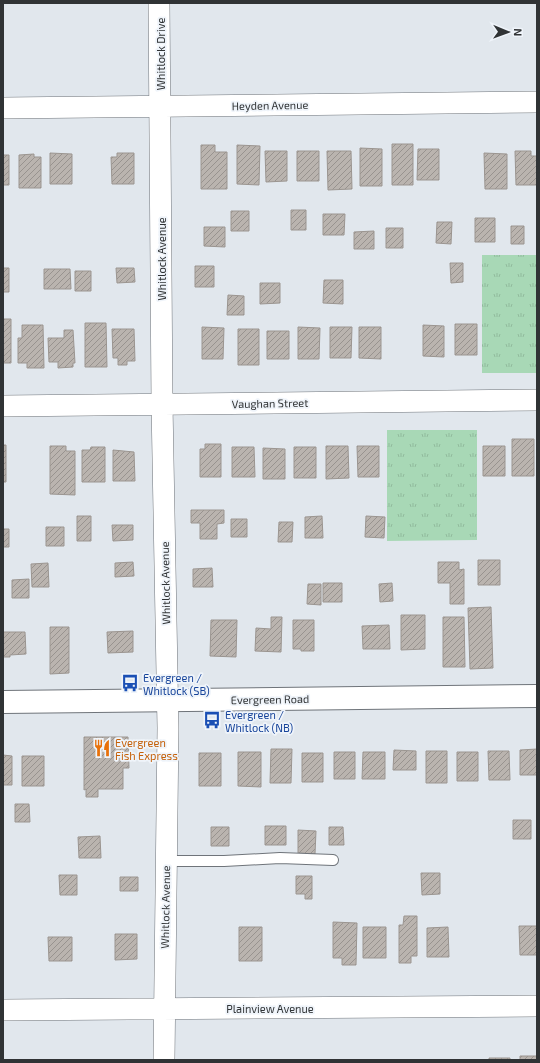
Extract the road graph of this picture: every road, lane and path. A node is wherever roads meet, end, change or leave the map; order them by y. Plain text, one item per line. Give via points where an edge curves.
1 (159, 3) edge
2 (537, 102) edge
3 (160, 106) junction
4 (3, 108) edge
5 (537, 400) edge
6 (162, 404) junction
7 (3, 406) edge
8 (537, 696) edge
9 (166, 700) junction
10 (3, 702) edge
11 (333, 860) dead end
12 (166, 861) junction
13 (537, 1006) edge
14 (164, 1009) junction
15 (3, 1010) edge
16 (164, 1060) edge

1 - 3 street, Whitlock Drive
2 - 3 street, Heyden Avenue
3 - 4 street, Heyden Avenue
3 - 6 street, Whitlock Avenue
5 - 6 street, Vaughan Street
6 - 7 street, Vaughan Street
6 - 9 street, Whitlock Avenue
8 - 9 street, Evergreen Road
9 - 10 street, Evergreen Road
9 - 12 street, Whitlock Avenue
11 - 12 lane via 280,858
12 - 14 street, Whitlock Avenue
13 - 14 street, Plainview Avenue
14 - 15 street, Plainview Avenue
14 - 16 street, Whitlock Avenue

